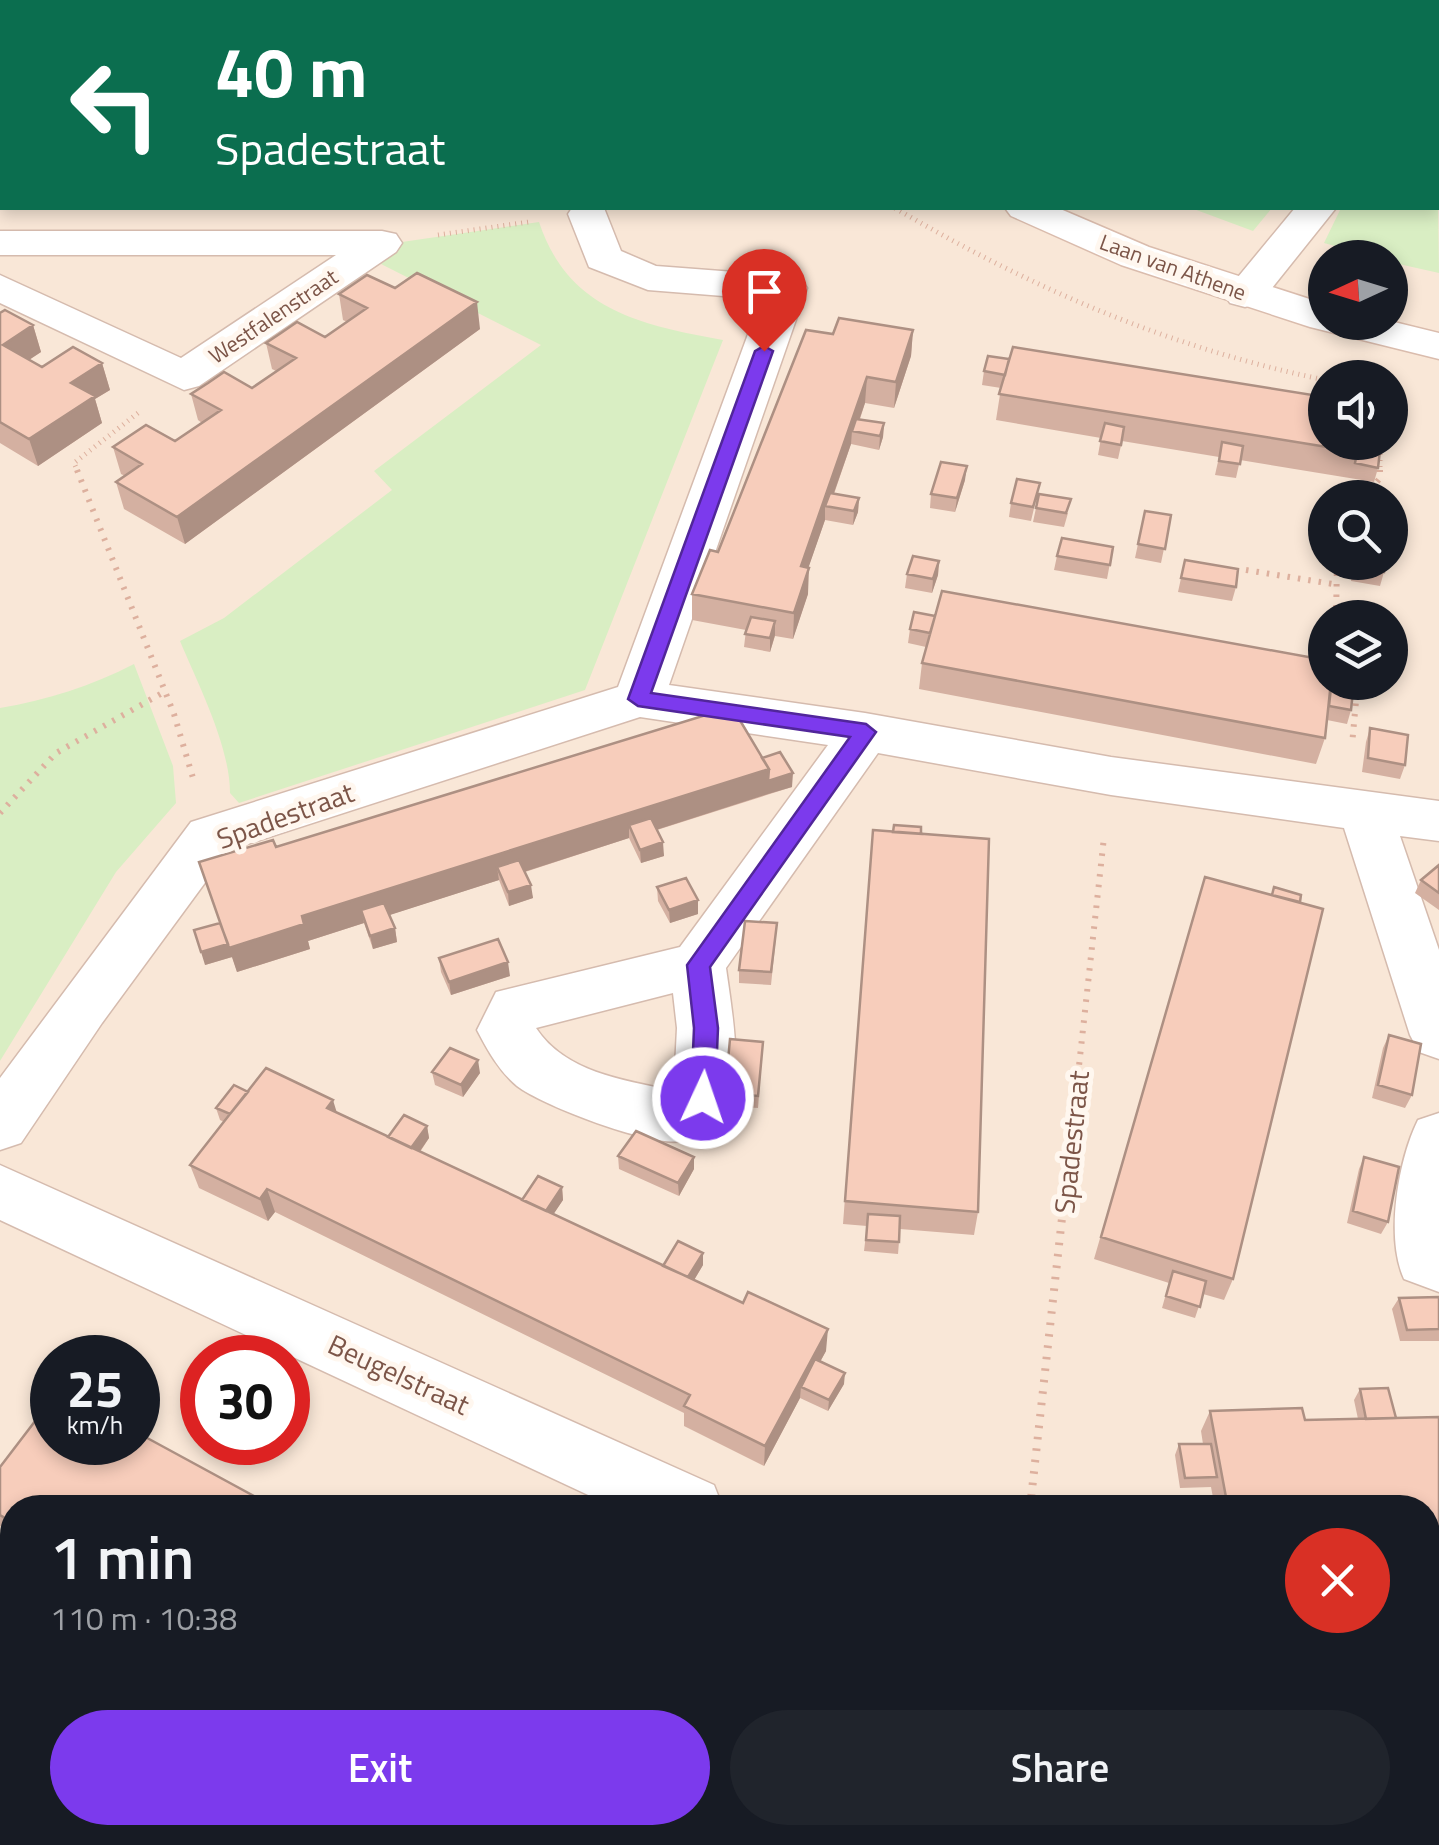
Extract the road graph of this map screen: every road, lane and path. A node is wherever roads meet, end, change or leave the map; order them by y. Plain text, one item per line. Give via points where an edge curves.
1 (1030, 210) edge
2 (1314, 210) edge
3 (588, 214) joint
4 (0, 243) edge
5 (382, 243) junction
6 (0, 287) edge
7 (1245, 294) junction
8 (1308, 313) edge
9 (1408, 338) edge
10 (1439, 346) edge
11 (184, 376) junction
12 (1246, 570) dead end
13 (1339, 580) edge
14 (1339, 585) junction
15 (1338, 600) edge
16 (164, 692) junction
17 (638, 699) junction
18 (866, 732) junction
19 (1111, 776) junction
20 (0, 813) edge
21 (1366, 813) junction
22 (1439, 821) edge
23 (210, 836) junction
24 (698, 965) dead end
25 (1439, 1035) edge
26 (0, 1124) edge
27 (1439, 1138) edge
28 (0, 1191) edge
29 (1439, 1264) edge
30 (662, 1495) edge
31 (1031, 1495) edge

1 - 7 street, Laan van Athene
2 - 7 street
3 - 5 path
3 - 17 street via 603,258 648,278 786,288
4 - 5 street, Westfalenstraat
5 - 11 street, Westfalenstraat
6 - 11 street, Westfalenstraat
7 - 8 street, Laan van Athene
9 - 10 street
11 - 16 path via 74,463
12 - 14 path
13 - 14 path
14 - 15 path
16 - 20 path via 56,753
16 - 23 path
17 - 18 street, Spadestraat
17 - 23 street, Spadestraat
18 - 19 street, Spadestraat
18 - 24 street
19 - 21 street, Spadestraat
19 - 31 path, Spadestraat
21 - 22 street, Spadestraat
21 - 25 street
23 - 26 street, Spadestraat
27 - 29 street via 1424,1226 1426,1258
28 - 30 street, Beugelstraat

